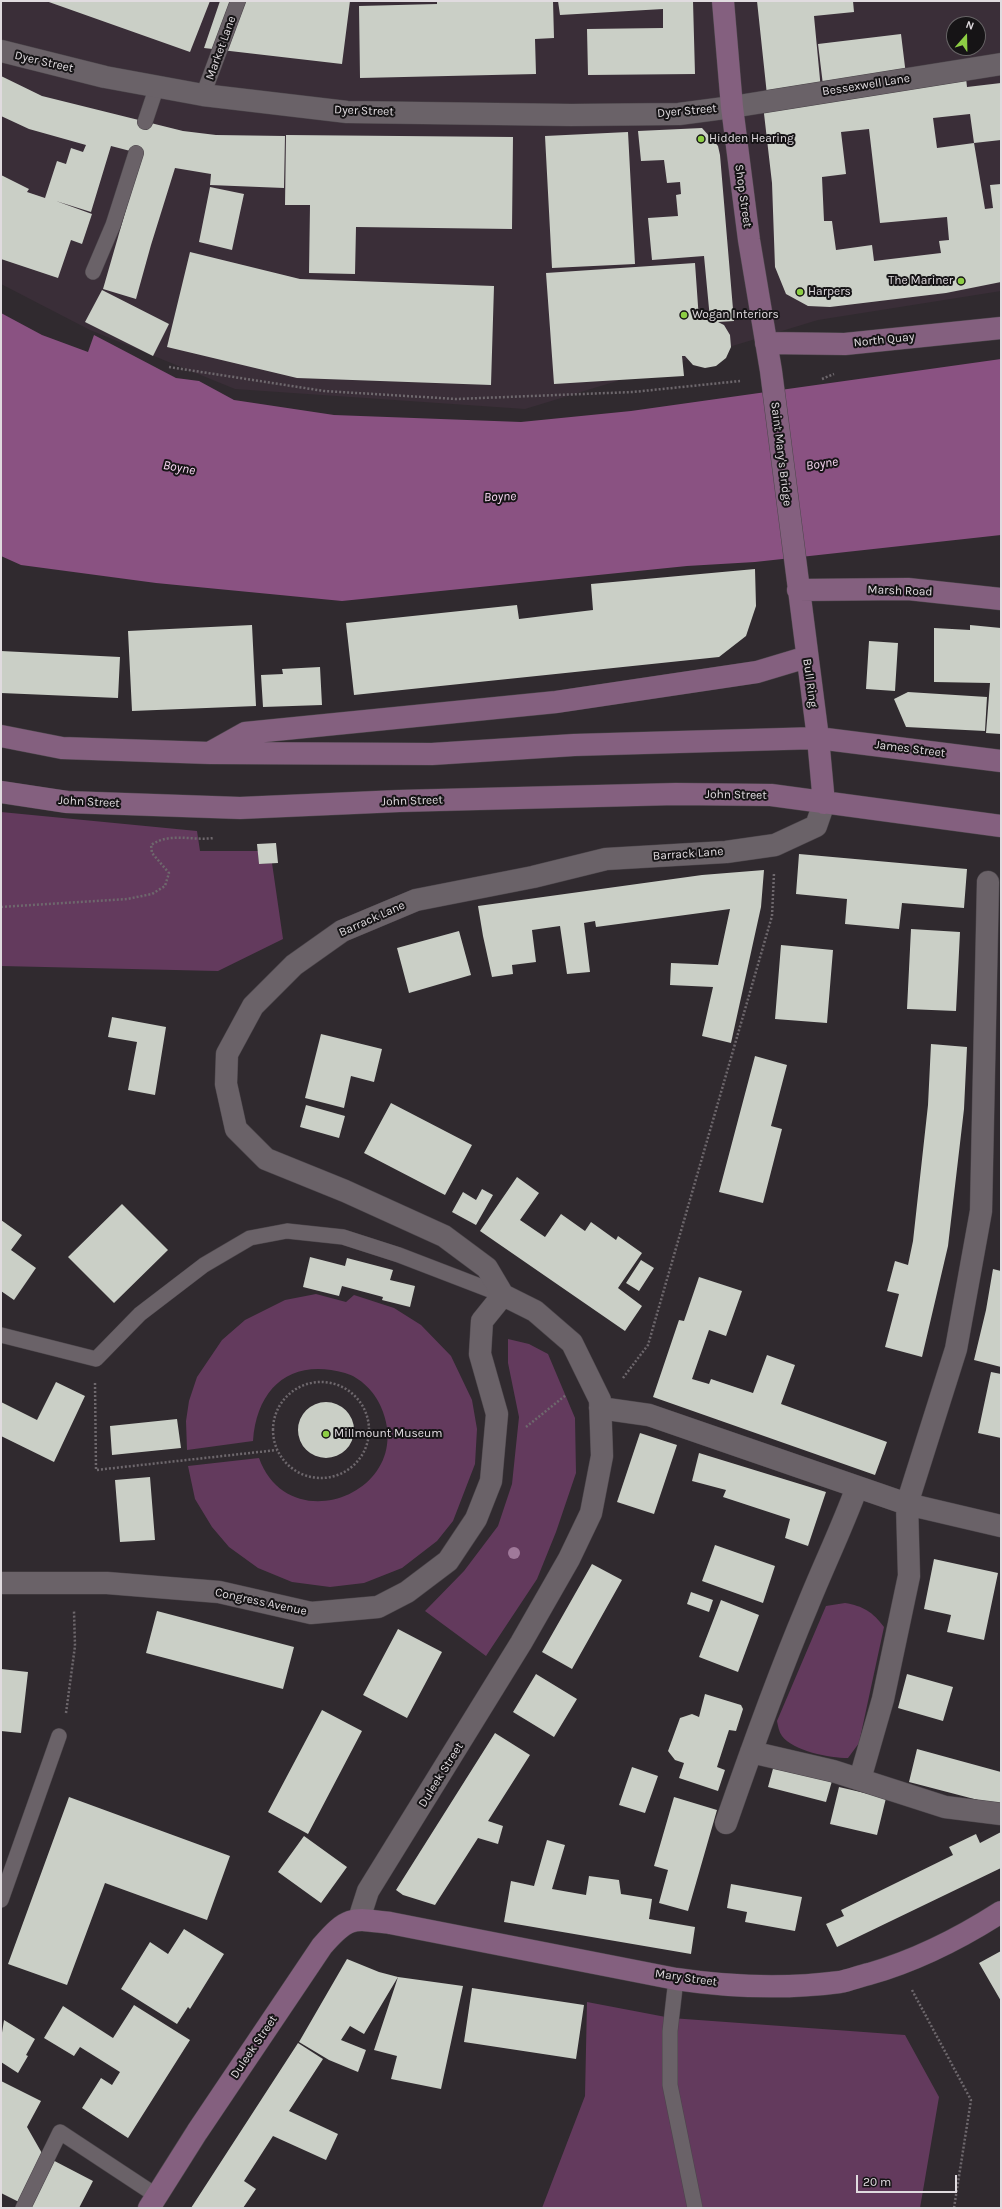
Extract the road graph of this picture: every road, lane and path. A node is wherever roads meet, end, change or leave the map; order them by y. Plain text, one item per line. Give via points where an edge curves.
1 (238, 1) edge
2 (723, 1) edge
3 (1, 51) edge
4 (1001, 64) edge
5 (157, 86) junction
6 (203, 95) junction
7 (732, 107) junction
8 (145, 122) dead end
9 (136, 153) dead end
10 (93, 272) dead end
11 (1001, 328) edge
12 (766, 343) junction
13 (169, 367) dead end
14 (740, 381) dead end
15 (796, 564) joint
16 (798, 590) junction
17 (1001, 599) edge
18 (806, 657) junction
19 (1, 736) edge
20 (818, 738) junction
21 (210, 753) junction
22 (1001, 761) edge
23 (1, 792) edge
24 (824, 803) junction
25 (1001, 826) edge
26 (217, 837) dead end
27 (775, 845) junction
28 (988, 882) dead end
29 (1, 907) edge
30 (503, 1296) junction
31 (1, 1335) edge
32 (96, 1359) junction
33 (566, 1395) dead end
34 (600, 1408) junction
35 (277, 1450) junction
36 (494, 1452) junction
37 (857, 1487) junction
38 (907, 1504) junction
39 (1001, 1526) edge
40 (1, 1583) edge
41 (72, 1583) junction
42 (58, 1736) joint
43 (751, 1752) junction
44 (860, 1780) junction
45 (1001, 1814) edge
46 (726, 1823) dead end
47 (1, 1900) edge
48 (1001, 1912) edge
49 (359, 1919) junction
50 (676, 1979) junction
51 (926, 2017) dead end
52 (153, 2202) edge
53 (23, 2208) edge
54 (695, 2208) edge
55 (954, 2208) edge

1 - 6 lane, Market Lane
2 - 7 main road, Shop Street
3 - 5 street, Dyer Street via 104,77
4 - 7 street, Bessexwell Lane
5 - 6 street, Dyer Street
5 - 8 lane
6 - 7 street, Dyer Street via 355,112 679,114
7 - 12 main road, Shop Street via 749,240
9 - 10 lane via 114,225
11 - 12 main road, North Quay via 845,344
12 - 15 main road, Saint Mary's Bridge
13 - 14 path via 324,391 456,399 633,392
15 - 16 main road, Bull Ring
16 - 17 main road, Marsh Road via 908,589
16 - 18 main road, Bull Ring
18 - 20 main road, Bull Ring
18 - 21 main road via 757,672 556,702 245,733
19 - 21 main road via 62,748
20 - 21 main road via 574,745 432,754
20 - 22 main road, James Street
20 - 24 main road, Bull Ring
23 - 24 main road, John Street via 67,802 240,808 676,794 771,795
24 - 25 main road
24 - 27 street, Barrack Lane via 816,826
26 - 29 path via 171,838 159,840 151,845 152,853 169,873 165,886 152,894 127,899
27 - 30 street, Barrack Lane via 726,852 606,859 533,877 416,900 342,931 294,965 253,1006 227,1054 226,1084 236,1129 266,1159 444,1236 487,1268
27 - 34 path via 772,916 648,1345
28 - 38 street via 981,1211 956,1349
30 - 32 lane via 400,1255 343,1238 287,1231 250,1238 204,1265 140,1314
30 - 34 street, Duleek Street via 535,1311 572,1343 600,1400
30 - 36 street, Congress Avenue via 482,1321 480,1354 497,1414
31 - 32 lane
32 - 35 path via 96,1470
33 - 36 path
34 - 37 street via 649,1414
34 - 49 street, Duleek Street via 602,1456 591,1513 569,1559 522,1643 368,1891
35 - 35 path via 273,1425 278,1408 294,1389 303,1384 326,1381 347,1388 367,1411 370,1431 367,1448 358,1462 343,1473 324,1478 309,1476 293,1469
36 - 41 street, Congress Avenue via 491,1481 476,1519 448,1561 407,1592 378,1606 311,1613 219,1592 107,1583
37 - 38 street
37 - 43 street
38 - 39 street
38 - 44 street via 909,1576 883,1699
40 - 41 street, Congress Avenue
41 - 42 path via 75,1646 68,1708
42 - 47 lane
43 - 44 street
43 - 46 street
44 - 45 street via 945,1807
48 - 50 main road, Mary Street via 962,1937 899,1965 841,1982 770,1986
49 - 50 main road, Mary Street
49 - 52 main road, Duleek Street via 339,1926 322,1946
50 - 54 lane via 670,2031 670,2085
51 - 55 path via 971,2100
52 - 53 lane via 60,2132

